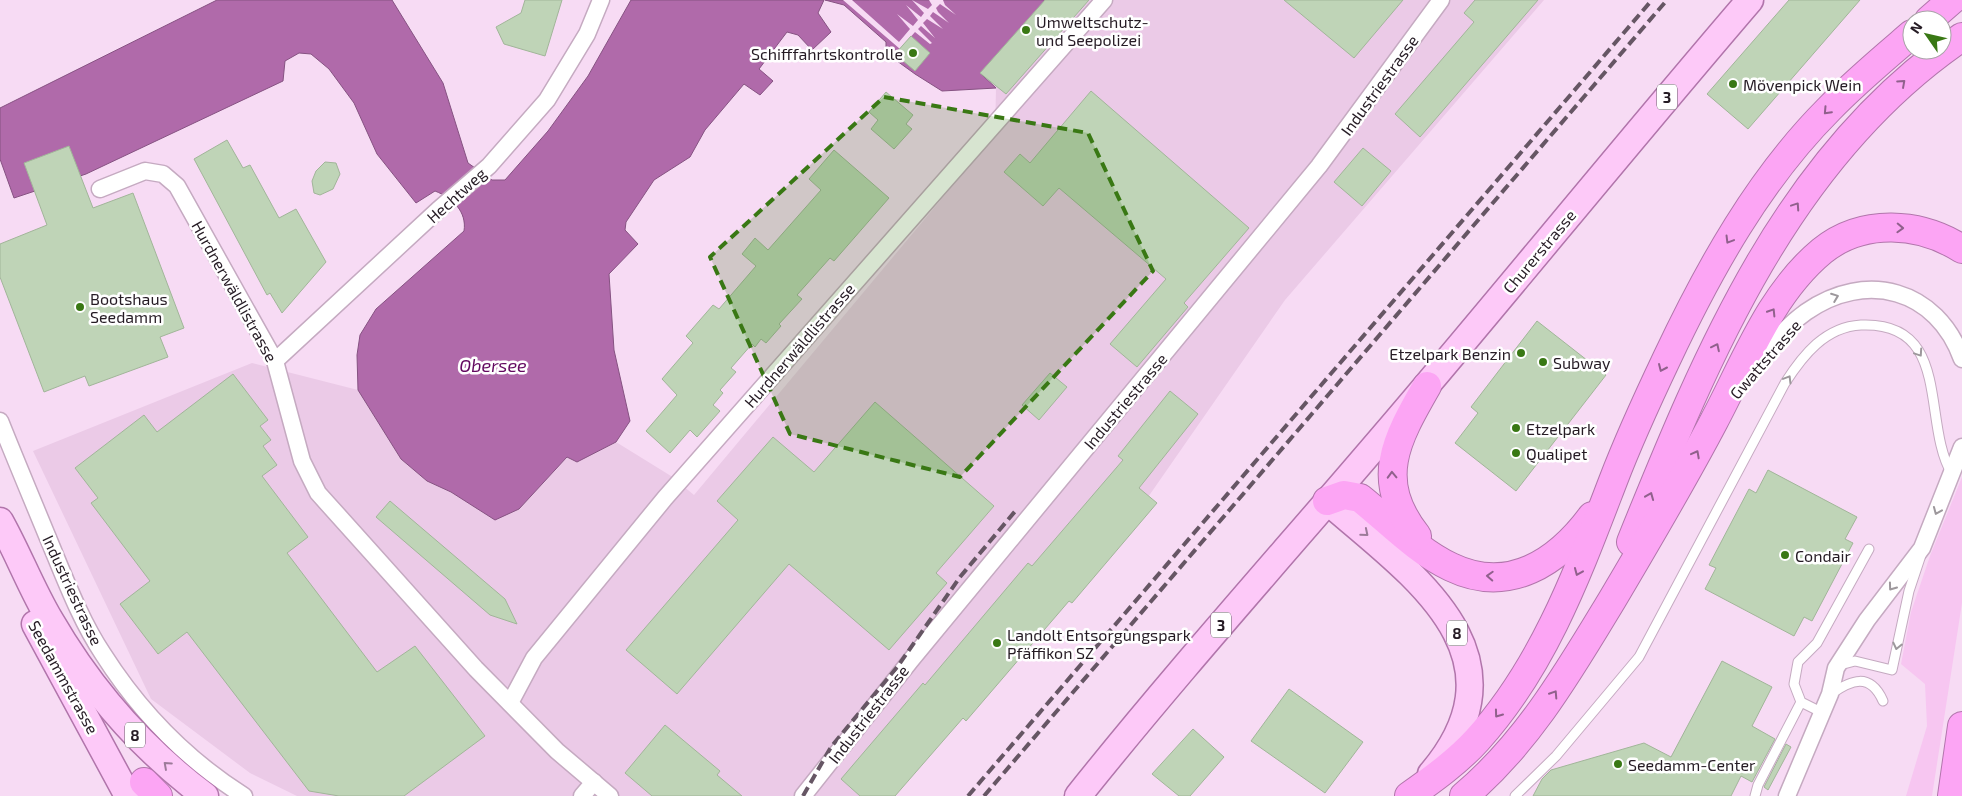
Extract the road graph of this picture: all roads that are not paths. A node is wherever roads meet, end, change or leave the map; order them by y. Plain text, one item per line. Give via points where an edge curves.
1 (602, 0) edge
2 (1104, 0) edge
3 (1441, 0) edge
4 (1750, 0) edge
5 (1952, 0) edge
6 (1940, 10) edge
7 (1962, 37) edge
8 (1902, 42) edge
9 (1902, 45) edge
10 (1888, 54) junction
11 (100, 189) dead end
12 (1962, 249) edge
13 (1962, 359) edge
14 (275, 361) junction
15 (1426, 386) junction
16 (1716, 417) junction
17 (0, 421) edge
18 (1962, 447) edge
19 (1952, 475) junction
20 (1614, 478) junction
21 (1328, 502) junction
22 (0, 521) edge
23 (1922, 548) junction
24 (1868, 549) dead end
25 (0, 557) edge
26 (1440, 561) junction
27 (1599, 622) junction
28 (1836, 668) junction
29 (1830, 694) junction
30 (1883, 701) dead end
31 (1801, 702) junction
32 (510, 703) junction
33 (1823, 713) junction
34 (1962, 726) edge
35 (594, 782) junction
36 (144, 791) edge
37 (205, 796) edge
38 (244, 796) edge
39 (582, 796) edge
40 (610, 796) edge
41 (802, 796) edge
42 (1078, 796) edge
43 (1409, 796) edge
44 (1464, 796) edge
45 (1515, 796) edge
46 (1755, 796) edge
47 (1787, 796) edge
48 (1952, 796) edge

1 - 14 street, Hechtweg via 587,34 547,100 489,166
2 - 32 street, Hurdnerwäldlistrasse via 665,498 534,658
3 - 41 street, Industriestrasse via 1319,166
4 - 15 main road, Churerstrasse / 3
5 - 6 highway
27 -> 7 highway via 1670,447 1714,351 1782,226 1816,177 1862,121 1914,72
8 - 10 highway
9 - 10 highway
10 -> 20 highway via 1828,109 1798,143 1740,222 1691,309
11 - 14 street, Hurdnerwäldlistrasse via 145,172 162,174 177,186
16 -> 12 highway via 1772,310 1796,277 1823,250 1855,234 1900,227 1934,234
16 -> 13 street, Gwattstrasse via 1794,322 1822,303 1856,291 1885,290 1928,308 1950,332
14 - 32 street, Hurdnerwäldlistrasse via 302,461 318,493
15 - 21 main road, Churerstrasse / 3
26 -> 15 highway via 1402,515 1396,502 1391,473 1398,440
27 -> 16 highway
17 - 38 street, Industriestrasse via 74,599 103,654 140,705 176,745
18 - 19 street
19 -> 23 street
45 -> 19 lane via 1556,756 1638,657 1764,422 1796,366 1818,342 1830,334 1868,325 1893,330 1912,343 1931,378 1940,448
20 -> 26 highway via 1574,539 1537,568 1495,577 1470,574
20 -> 43 highway via 1578,572 1546,639 1521,681 1492,722 1464,753
21 - 26 highway via 1344,496 1360,498
21 - 42 main road, 3
21 -> 43 main road, 8 via 1400,564 1436,601 1455,628 1465,657 1469,672 1469,703 1460,732 1443,760
37 -> 22 main road, Seedammstrasse / 8 via 145,745 103,699 49,619
23 -> 28 street via 1867,620
23 -> 28 lane via 1892,670 1855,661
24 - 31 lane via 1817,643 1798,662 1794,684
25 - 36 main road, Seedammstrasse via 55,664 100,733
44 -> 27 highway via 1524,736 1552,698
28 - 29 street
29 - 30 lane via 1849,682 1861,681 1879,693
29 - 33 street
31 - 33 lane
31 - 46 lane
32 - 35 street, Hurdnerwäldlistrasse via 557,751
33 - 47 street
34 - 48 highway
35 - 39 street
35 - 40 street, Hurdnerwäldlistrasse

